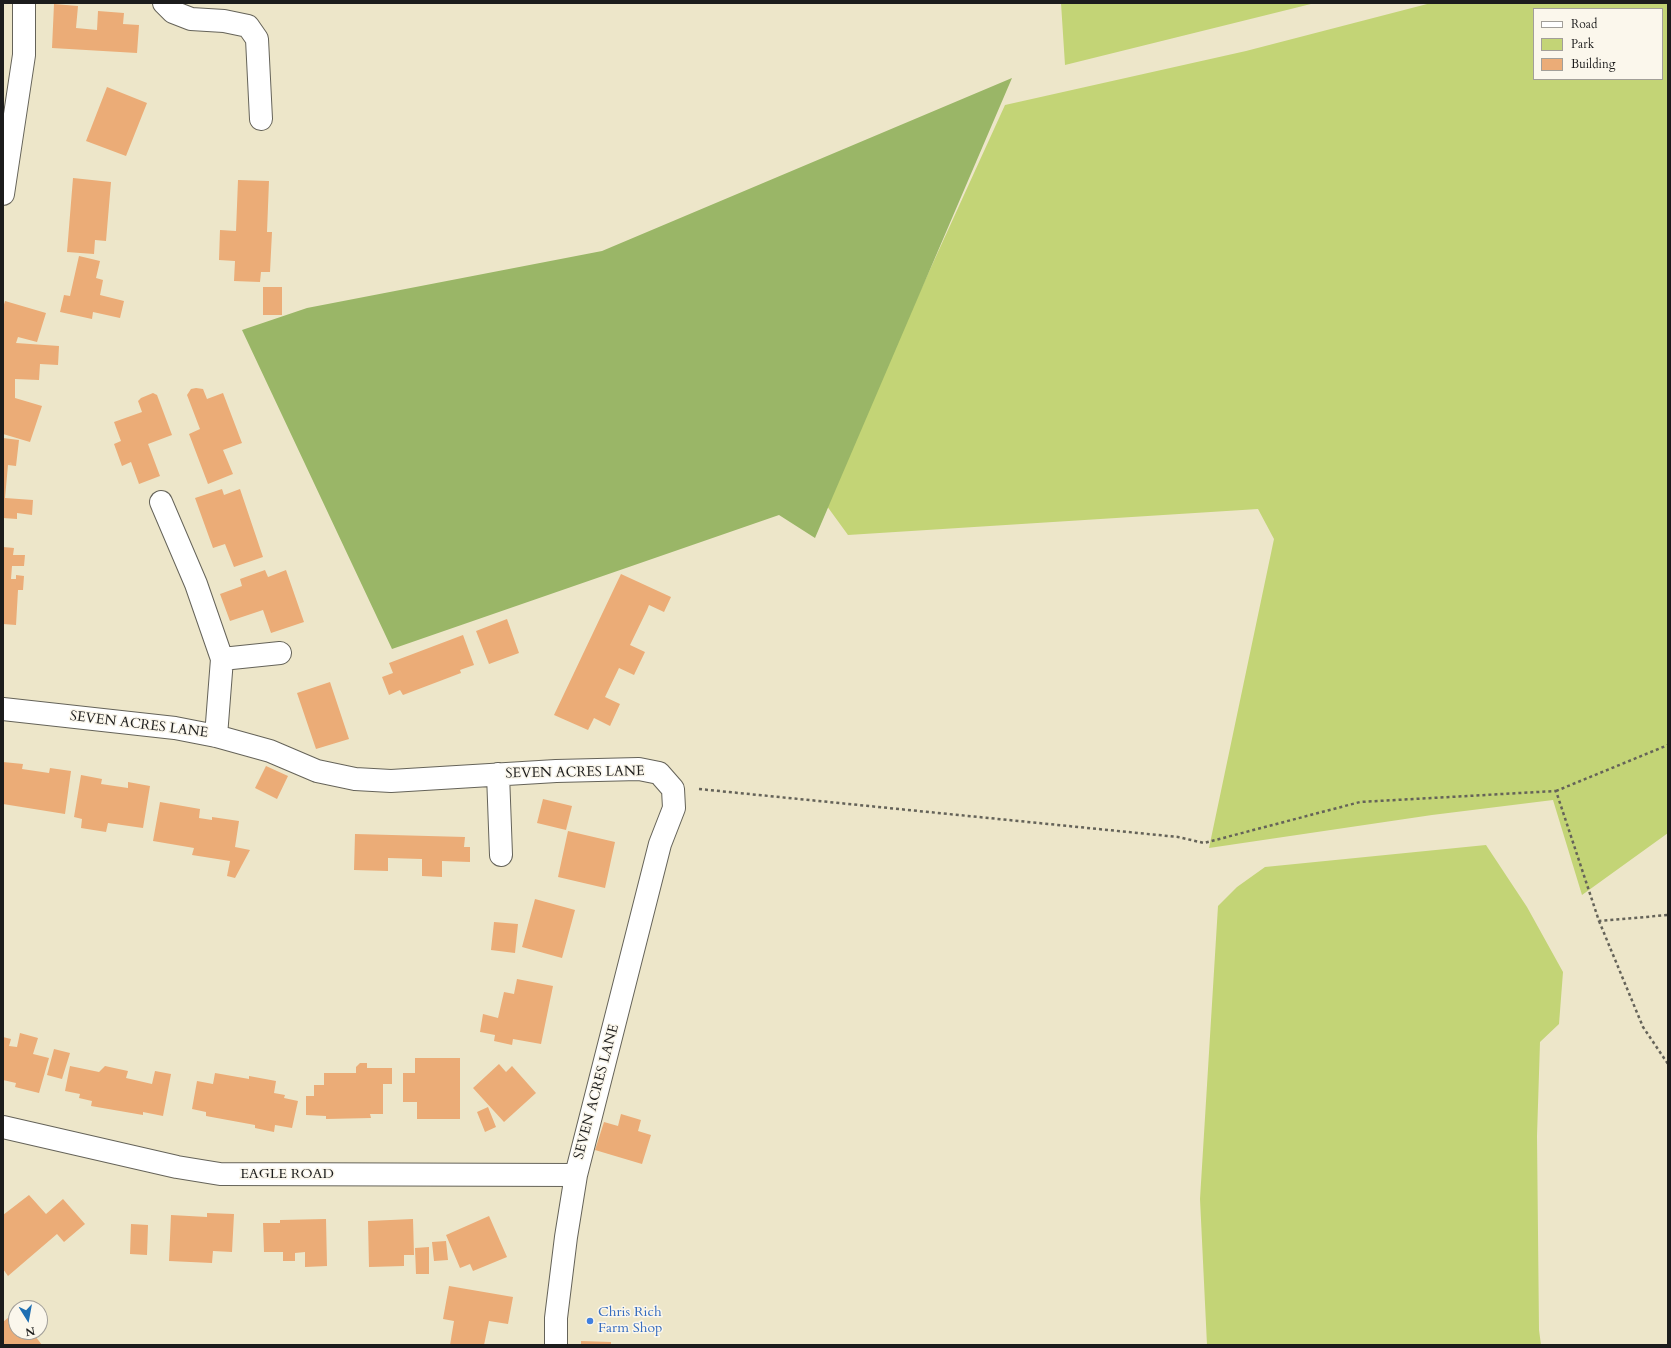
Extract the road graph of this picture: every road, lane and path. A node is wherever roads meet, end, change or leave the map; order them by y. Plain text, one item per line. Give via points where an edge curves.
1 (24, 3) edge
2 (164, 3) edge
3 (261, 119) dead end
4 (3, 194) edge
5 (161, 502) dead end
6 (280, 653) dead end
7 (222, 659) junction
8 (3, 709) edge
9 (216, 736) junction
10 (1668, 745) edge
11 (498, 774) junction
12 (673, 789) junction
13 (1556, 791) junction
14 (501, 855) dead end
15 (1668, 915) edge
16 (1599, 921) junction
17 (1668, 1064) edge
18 (3, 1127) edge
19 (576, 1175) junction
20 (556, 1345) edge

1 - 4 street via 24,55
2 - 3 street via 173,12 192,19 248,26 257,39
5 - 7 street via 196,584
6 - 7 street
7 - 9 street
8 - 9 street, SEVEN ACRES LANE via 175,728
9 - 11 street, SEVEN ACRES LANE via 270,751 317,771 355,779 391,780
10 - 13 path
11 - 12 street, SEVEN ACRES LANE via 639,769 659,773
11 - 14 street
12 - 13 path via 707,790 1170,836 1204,843 1360,802
12 - 19 street, SEVEN ACRES LANE via 674,808 660,844
13 - 16 path
15 - 16 path
16 - 17 path via 1643,1027
18 - 19 street, EAGLE ROAD via 177,1167 220,1174
19 - 20 street, SEVEN ACRES LANE via 556,1318

